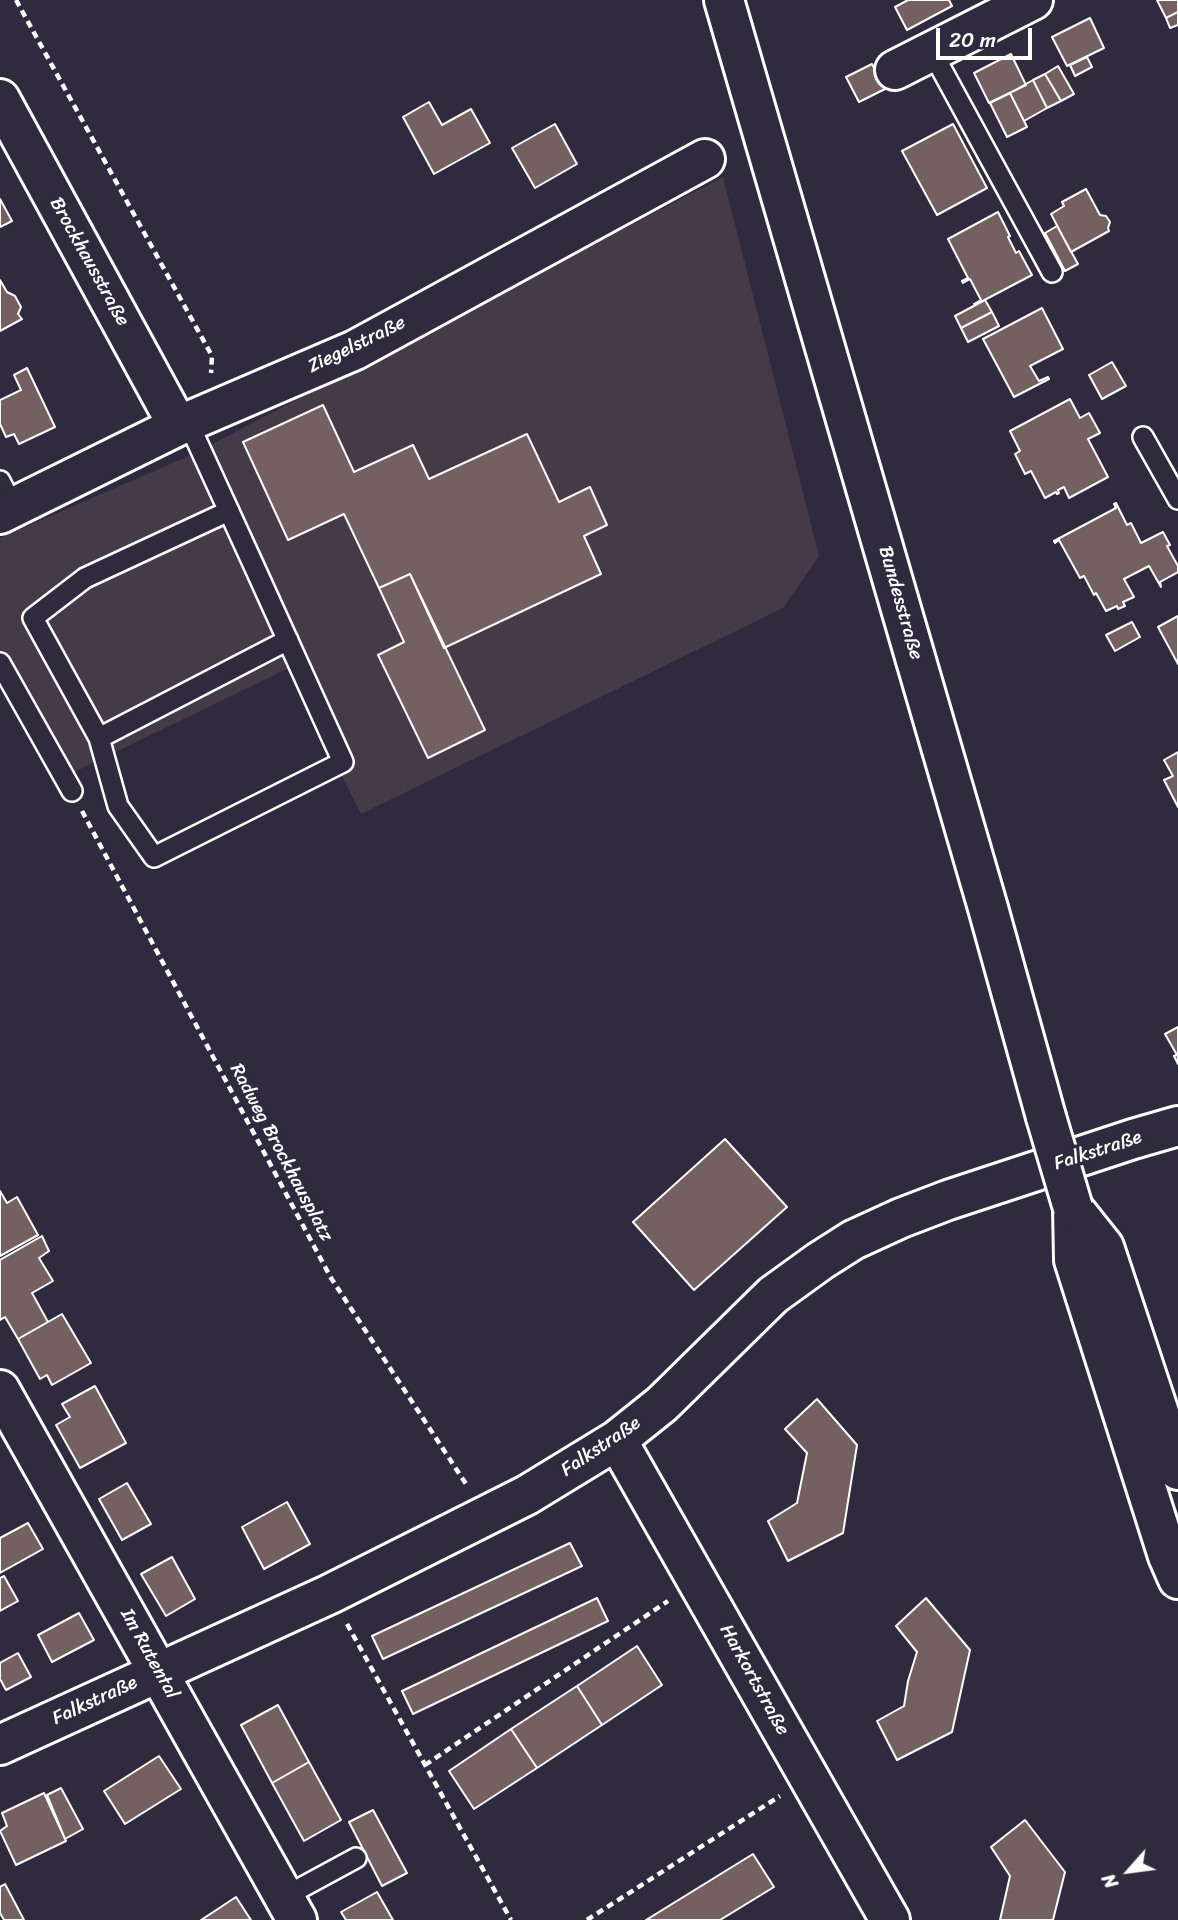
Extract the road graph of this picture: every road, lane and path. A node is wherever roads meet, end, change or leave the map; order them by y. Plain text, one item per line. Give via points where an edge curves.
1 (16, 0) edge
2 (724, 0) edge
3 (1031, 0) edge
4 (932, 50) junction
5 (895, 70) dead end
6 (0, 99) edge
7 (705, 159) dead end
8 (1052, 272) dead end
9 (192, 420) junction
10 (1143, 437) dead end
11 (1178, 499) edge
12 (4, 501) edge
13 (229, 511) junction
14 (288, 640) junction
15 (0, 663) edge
16 (99, 737) junction
17 (72, 791) joint
18 (1178, 1126) edge
19 (1073, 1208) junction
20 (0, 1390) edge
21 (617, 1440) junction
22 (1178, 1470) edge
23 (486, 1515) junction
24 (1178, 1579) edge
25 (698, 1580) junction
26 (330, 1594) junction
27 (159, 1672) junction
28 (0, 1745) edge
29 (425, 1765) junction
30 (809, 1777) junction
31 (356, 1858) dead end
32 (290, 1908) edge
33 (511, 1920) edge
34 (587, 1920) edge
35 (890, 1920) edge

1 - 9 path via 212,356
2 - 19 street, Bundesstraße, bridge
3 - 4 street
4 - 5 street
4 - 8 lane
6 - 9 street, Brockhausstraße
7 - 9 street, Ziegelstraße via 355,349
9 - 12 street, Ziegelstraße
9 - 13 lane
10 - 11 lane
13 - 14 lane
13 - 16 lane via 85,578 33,618
14 - 16 lane
14 - 16 lane via 343,762 154,857 118,806
15 - 17 lane
17 - 23 path, Radweg Brockhausplatz via 331,1278
18 - 21 street, Falkstraße via 948,1200 853,1240 773,1296 662,1404
19 - 22 street via 1104,1247
19 - 24 street via 1074,1260
20 - 27 street, Im Rutental
21 - 23 street, Falkstraße
21 - 25 street, Harkortstraße
23 - 26 street, Falkstraße
25 - 29 path
25 - 30 street, Harkortstraße
26 - 27 street, Falkstraße
26 - 29 path
27 - 28 street, Falkstraße
27 - 32 street, Im Rutental
29 - 33 path
30 - 34 path
30 - 35 street, Harkortstraße
31 - 32 lane

